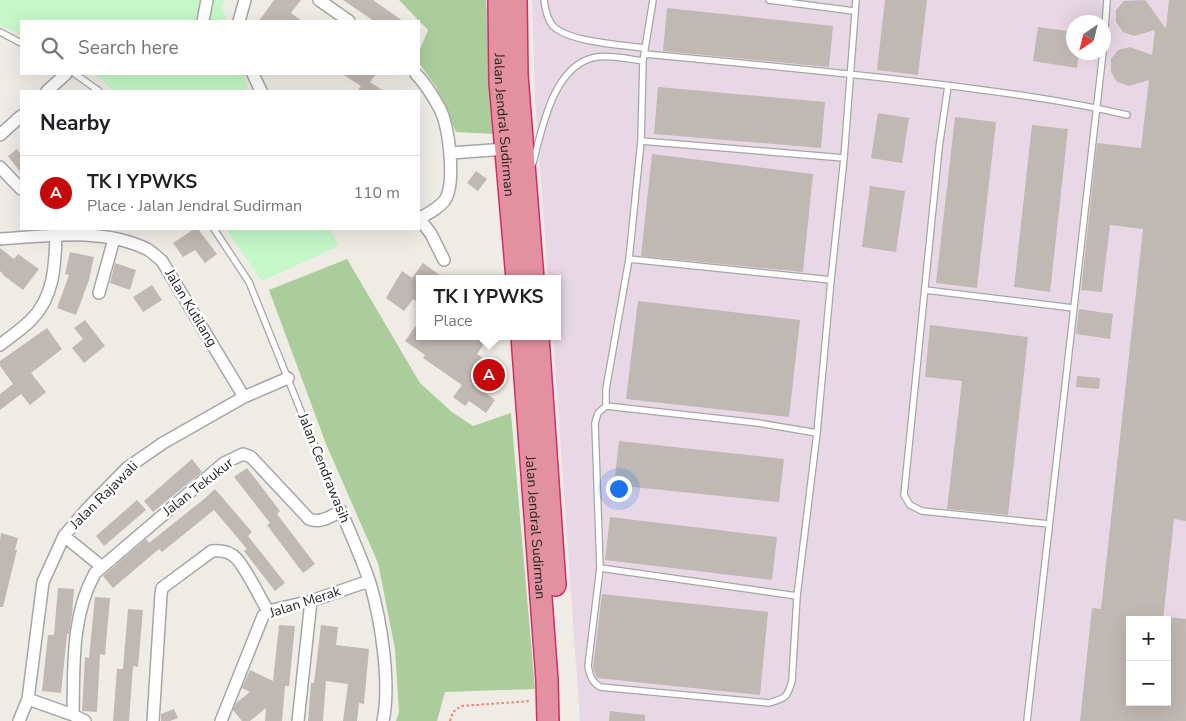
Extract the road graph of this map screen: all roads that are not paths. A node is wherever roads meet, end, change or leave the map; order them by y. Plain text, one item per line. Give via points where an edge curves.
1 (207, 0) edge
2 (244, 0) edge
3 (320, 0) edge
4 (499, 0) edge
5 (516, 0) edge
6 (544, 0) edge
7 (653, 0) edge
8 (769, 0) edge
9 (856, 0) edge
10 (1107, 0) edge
11 (854, 11) junction
12 (1106, 15) edge
13 (203, 20) edge
14 (239, 20) edge
15 (348, 20) edge
16 (0, 32) edge
17 (20, 42) edge
18 (644, 54) junction
19 (1101, 60) edge
20 (851, 74) junction
21 (65, 75) edge
22 (76, 75) edge
23 (253, 75) edge
24 (417, 75) edge
25 (948, 86) junction
26 (48, 90) edge
27 (98, 90) edge
28 (261, 90) edge
29 (1097, 108) junction
30 (1127, 114) dead end
31 (20, 117) edge
32 (0, 135) edge
33 (641, 141) junction
34 (506, 149) junction
35 (450, 153) junction
36 (844, 158) junction
37 (0, 167) edge
38 (524, 170) junction
39 (20, 188) edge
40 (420, 217) edge
41 (420, 219) edge
42 (215, 230) edge
43 (53, 232) edge
44 (0, 239) edge
45 (114, 239) junction
46 (629, 259) junction
47 (444, 260) dead end
48 (517, 275) edge
49 (533, 275) edge
50 (830, 280) junction
51 (925, 290) junction
52 (99, 293) dead end
53 (1073, 308) junction
54 (522, 340) edge
55 (538, 340) edge
56 (0, 344) edge
57 (288, 378) junction
58 (244, 397) junction
59 (606, 406) junction
60 (817, 433) junction
61 (341, 511) junction
62 (1049, 524) junction
63 (64, 536) junction
64 (101, 566) junction
65 (600, 568) junction
66 (370, 581) junction
67 (797, 596) junction
68 (311, 601) junction
69 (268, 611) junction
70 (28, 699) junction
71 (73, 715) junction
72 (19, 721) edge
73 (85, 721) edge
74 (153, 721) edge
75 (222, 721) edge
76 (298, 721) edge
77 (383, 721) edge
78 (548, 721) edge
79 (562, 721) edge
80 (1027, 721) edge

1 - 13 street
2 - 14 street
3 - 15 street
4 - 34 highway, Jalan Jendral Sudirman via 500,82
5 - 38 highway, Jalan Jendral Sudirman via 517,76
6 - 18 lane via 544,10 553,26 569,36
7 - 18 lane
8 - 11 lane
9 - 11 lane
10 - 12 lane
11 - 20 lane
16 - 17 lane
18 - 20 lane
18 - 33 lane
18 - 38 lane via 596,57 570,70 553,95 533,163
19 - 29 lane
20 - 25 lane
20 - 36 lane
21 - 26 street
22 - 27 lane
23 - 28 street
24 - 35 street via 441,110
25 - 29 lane
25 - 51 lane via 938,148
29 - 30 lane
29 - 53 lane
31 - 32 street
33 - 36 lane
33 - 46 lane
34 - 35 street
34 - 48 highway, Jalan Jendral Sudirman
35 - 40 street via 450,184 445,199
36 - 50 lane
37 - 39 street
38 - 49 highway, Jalan Jendral Sudirman
41 - 47 street
42 - 57 lane, Jalan Cendrawasih via 249,282
43 - 44 street, Jalan Kutilang
43 - 45 street, Jalan Kutilang
43 - 56 street via 53,282 43,304 32,320
45 - 52 street
45 - 58 street, Jalan Kutilang via 147,250 162,261
46 - 50 lane
46 - 59 lane via 606,389
50 - 60 lane
51 - 53 lane
51 - 62 lane via 904,495 910,505 922,511
53 - 62 lane
54 - 78 highway, Jalan Jendral Sudirman
55 - 79 highway, Jalan Jendral Sudirman
57 - 58 street, Jalan Rajawali
57 - 61 lane, Jalan Cendrawasih
58 - 63 street, Jalan Rajawali via 163,443 127,468
59 - 60 lane
59 - 65 lane via 595,423
60 - 67 lane
61 - 64 street, Jalan Tekukur via 315,522 309,519 251,458 243,454 224,463
61 - 66 street, Jalan Cendrawasih
62 - 80 lane
63 - 64 street
63 - 70 street, Jalan Rajawali via 43,582
64 - 71 street, Jalan Tekukur via 88,585 76,632
65 - 67 lane
65 - 67 lane via 588,666 590,679 600,687 769,703 783,699 792,681
66 - 68 street, Jalan Merak
66 - 77 street, Jalan Cendrawasih via 384,662
68 - 69 street, Jalan Merak
68 - 76 street
69 - 74 street via 236,558 218,550 212,551 162,588
69 - 75 street, Jalan Merak via 258,625
70 - 71 street
70 - 72 street, Jalan Rajawali
71 - 73 street

